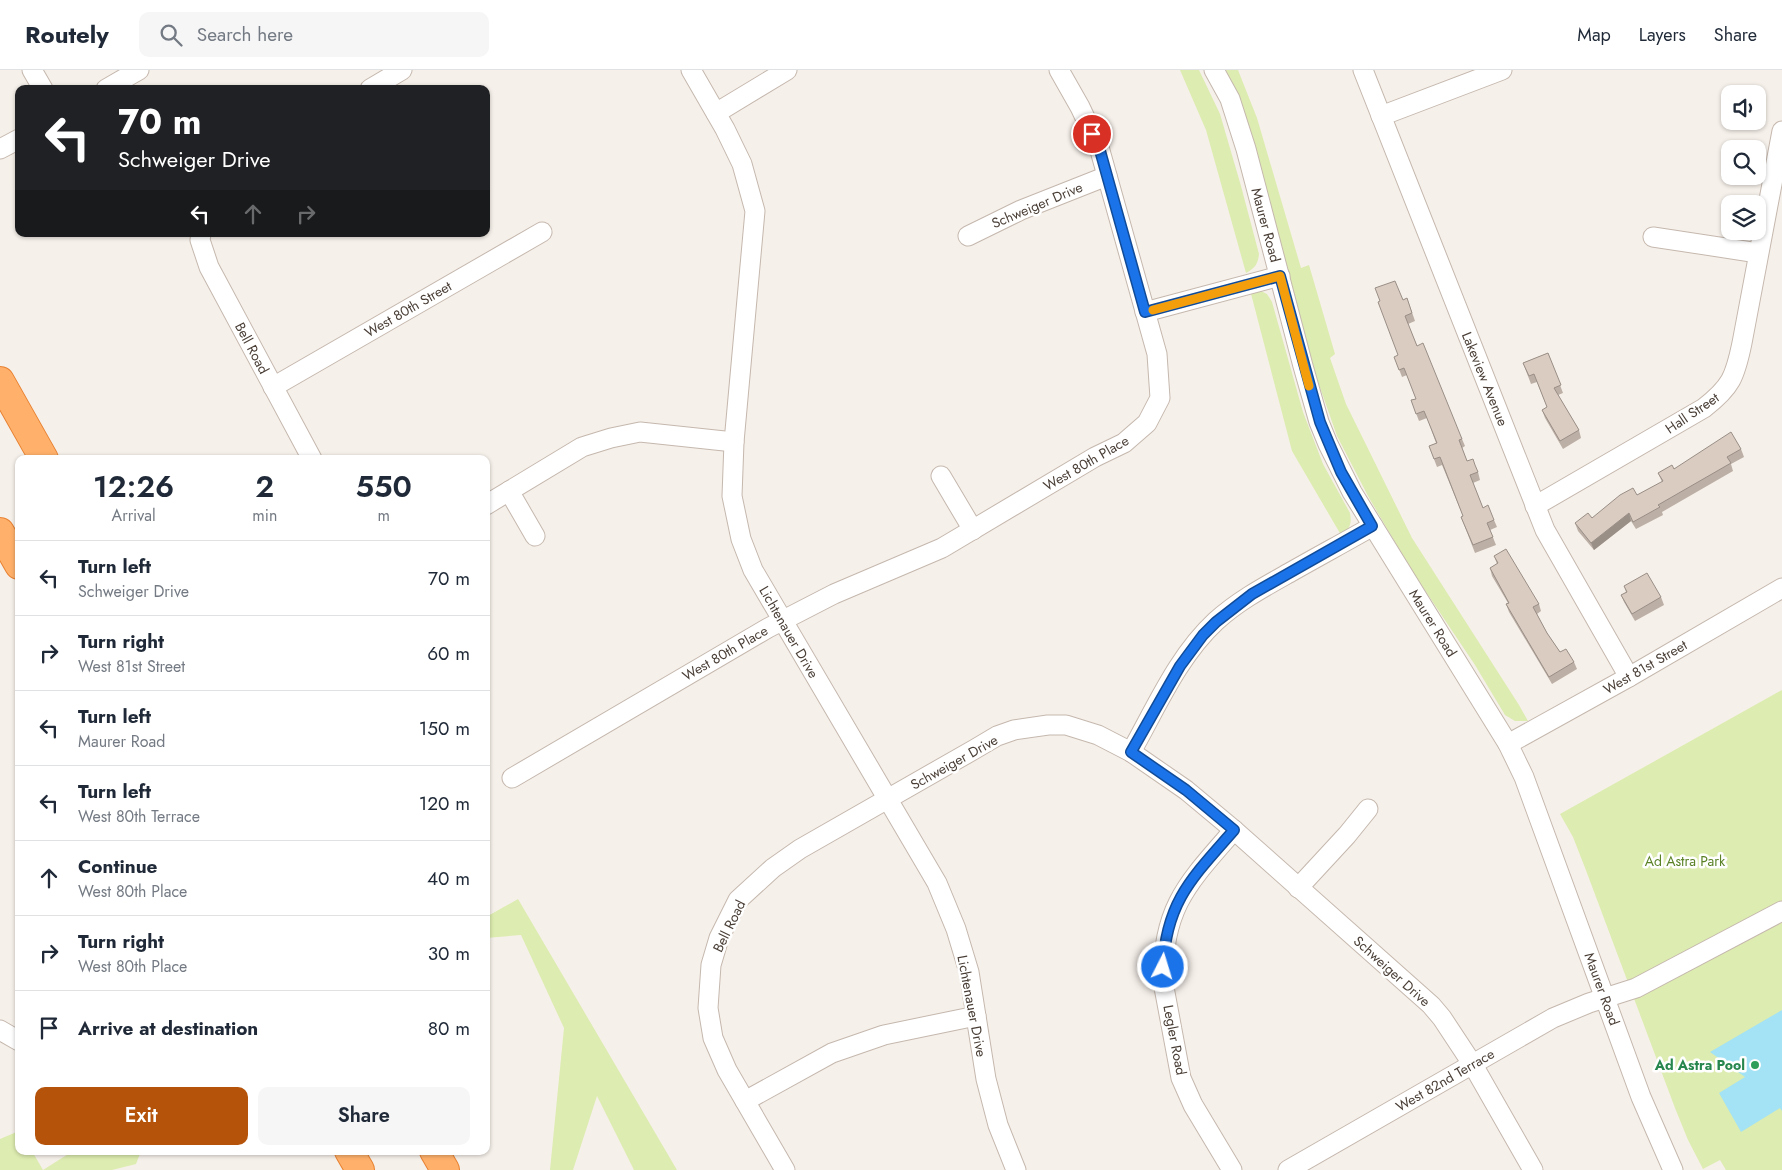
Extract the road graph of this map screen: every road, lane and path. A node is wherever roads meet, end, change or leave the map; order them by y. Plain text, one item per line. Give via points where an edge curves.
1 (32, 70) edge
2 (139, 70) edge
3 (402, 70) edge
4 (691, 70) edge
5 (787, 70) edge
6 (1059, 70) edge
7 (1214, 70) edge
8 (1363, 70) edge
9 (1502, 70) edge
10 (41, 85) edge
11 (113, 85) edge
12 (377, 85) edge
13 (716, 113) junction
14 (1381, 116) junction
15 (1782, 131) edge
16 (15, 141) edge
17 (0, 149) edge
18 (1107, 176) junction
19 (542, 232) dead end
20 (968, 236) dead end
21 (200, 237) edge
22 (1653, 237) dead end
23 (1758, 253) junction
24 (1280, 276) junction
25 (1145, 312) junction
26 (0, 381) edge
27 (273, 387) junction
28 (734, 442) junction
29 (42, 455) edge
30 (310, 455) edge
31 (942, 476) dead end
32 (509, 491) junction
33 (490, 502) edge
34 (1535, 506) junction
35 (1372, 526) junction
36 (973, 530) junction
37 (0, 532) edge
38 (535, 536) dead end
39 (15, 558) edge
40 (1782, 588) edge
41 (783, 621) junction
42 (1629, 677) junction
43 (1508, 744) junction
44 (1131, 752) junction
45 (512, 778) dead end
46 (888, 800) junction
47 (1368, 809) dead end
48 (1234, 830) junction
49 (1298, 888) junction
50 (1782, 911) edge
51 (1605, 997) junction
52 (976, 1016) junction
53 (0, 1030) edge
54 (15, 1039) edge
55 (1473, 1065) junction
56 (745, 1101) junction
57 (351, 1155) edge
58 (436, 1155) edge
59 (360, 1170) edge
60 (445, 1170) edge
61 (786, 1170) edge
62 (1016, 1170) edge
63 (1232, 1170) edge
64 (1288, 1170) edge
65 (1533, 1170) edge
66 (1673, 1170) edge

1 - 10 street
2 - 11 street
3 - 12 street
4 - 13 street, Lichtenauer Drive
5 - 13 street
6 - 18 street, West 80th Place via 1099,147
7 - 24 street, Maurer Road via 1230,99
8 - 14 street, Lakeview Avenue
9 - 14 street
13 - 28 street, Lichtenauer Drive via 742,164 755,211
14 - 34 street, Lakeview Avenue
15 - 23 street, Hall Street
16 - 17 street
18 - 20 street, Schweiger Drive via 1020,210
18 - 25 street, West 80th Place
19 - 27 street, West 80th Street
21 - 27 street, Bell Road via 208,267
22 - 23 street
23 - 34 street, Hall Street via 1737,366 1720,395 1704,408
24 - 25 street
24 - 35 street, Maurer Road via 1320,422 1341,472
25 - 36 street, West 80th Place via 1157,354 1160,398 1148,423 1124,443
26 - 29 highway
27 - 30 street, Bell Road
28 - 32 street via 640,432 611,438 582,447
28 - 41 street, Lichtenauer Drive via 732,496 741,539 753,570
31 - 36 street
32 - 33 street
32 - 38 street
34 - 42 street, Lakeview Avenue via 1544,530
35 - 43 street, Maurer Road
35 - 44 street via 1252,594 1216,622 1180,666
36 - 41 street, West 80th Place via 942,548 834,594
37 - 39 highway
40 - 42 street, West 81st Street
41 - 45 street, West 80th Place
41 - 46 street, Lichtenauer Drive
42 - 43 street, West 81st Street
43 - 51 street, Maurer Road via 1535,805
44 - 46 street, Schweiger Drive via 1098,735 1066,725 1031,726 997,736
44 - 48 street, Schweiger Drive via 1186,790
46 - 52 street, Lichtenauer Drive via 937,883 956,929 969,972
46 - 56 street, Bell Road via 800,849 773,868 738,900 719,938 711,965 708,1008 713,1038
47 - 49 street
48 - 49 street, Schweiger Drive
48 - 63 street, Legler Road via 1197,873 1176,905 1167,928 1163,967 1181,1078 1193,1105
49 - 55 street, Schweiger Drive via 1431,1005
50 - 51 street, West 82nd Terrace via 1636,988
51 - 55 street, West 82nd Terrace via 1553,1018
51 - 66 street, Maurer Road via 1641,1098
52 - 56 street via 884,1035 832,1053
52 - 62 street, Lichtenauer Drive via 986,1079 998,1125
53 - 54 street
55 - 64 street, West 82nd Terrace
55 - 65 street, Schweiger Drive
56 - 61 street, Bell Road
57 - 59 highway
58 - 60 highway

